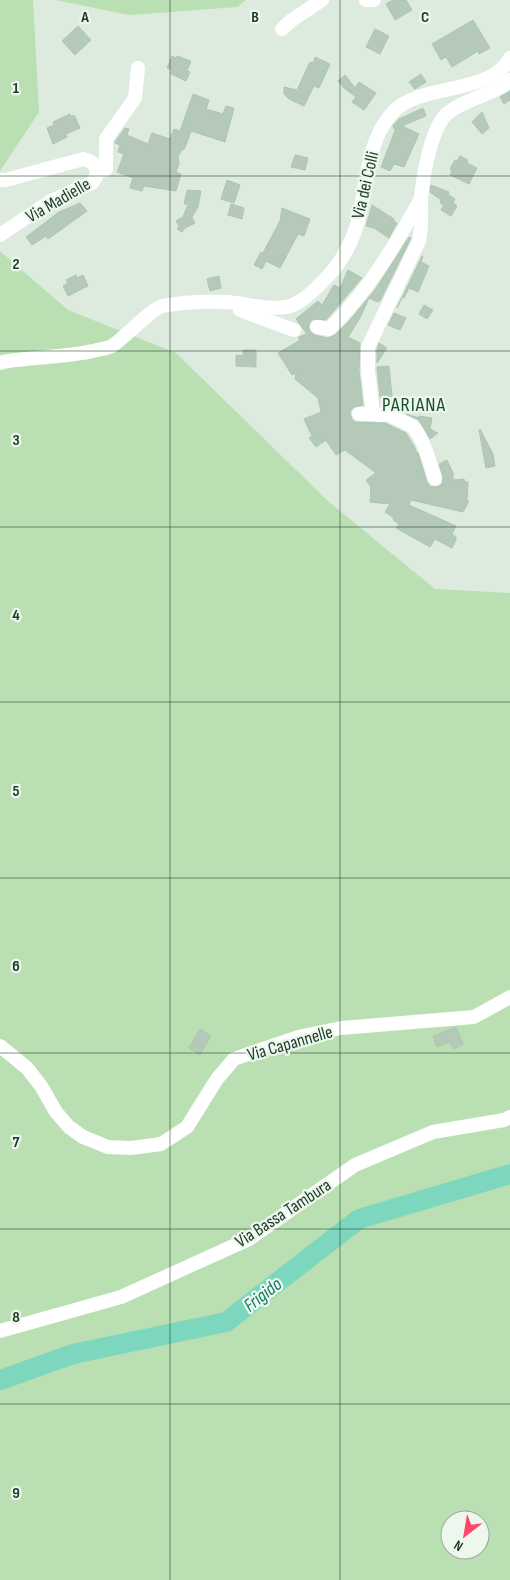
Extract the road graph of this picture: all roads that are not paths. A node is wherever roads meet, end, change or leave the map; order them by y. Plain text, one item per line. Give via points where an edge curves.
1 (322, 0) edge
2 (366, 0) edge
3 (374, 0) edge
4 (282, 29) dead end
5 (510, 58) edge
6 (138, 68) dead end
7 (510, 80) edge
8 (97, 172) junction
9 (0, 180) edge
10 (422, 198) junction
11 (0, 235) edge
12 (227, 302) junction
13 (317, 327) dead end
14 (294, 330) dead end
15 (0, 363) edge
16 (435, 480) dead end
17 (510, 997) edge
18 (0, 1046) edge
19 (510, 1117) edge
20 (0, 1331) edge

1 - 4 street
2 - 3 street
5 - 12 street, Via dei Colli via 497,73 480,81 423,96 393,111 374,146 360,214 348,246 337,265 310,293 296,304 275,308
6 - 8 street via 135,98 106,139 106,169
7 - 10 street via 445,115 428,153
8 - 9 street, Via Madielle via 94,164 83,159
8 - 11 street, Via Madielle via 92,183 51,201
10 - 13 street via 402,234 358,298 329,329
10 - 16 street via 419,240 368,347 366,414 387,414 412,426 425,449
12 - 14 street, Via dei Colli via 236,309
12 - 15 street, Via dei Colli via 188,302 159,307 110,347 88,353
17 - 18 street, Via Capannelle via 474,1017 341,1028 298,1037 234,1059 217,1079 187,1127 160,1144 131,1148 108,1147 69,1127 28,1068
19 - 20 street, Via Bassa Tambura via 433,1132 355,1165 249,1239 121,1297

